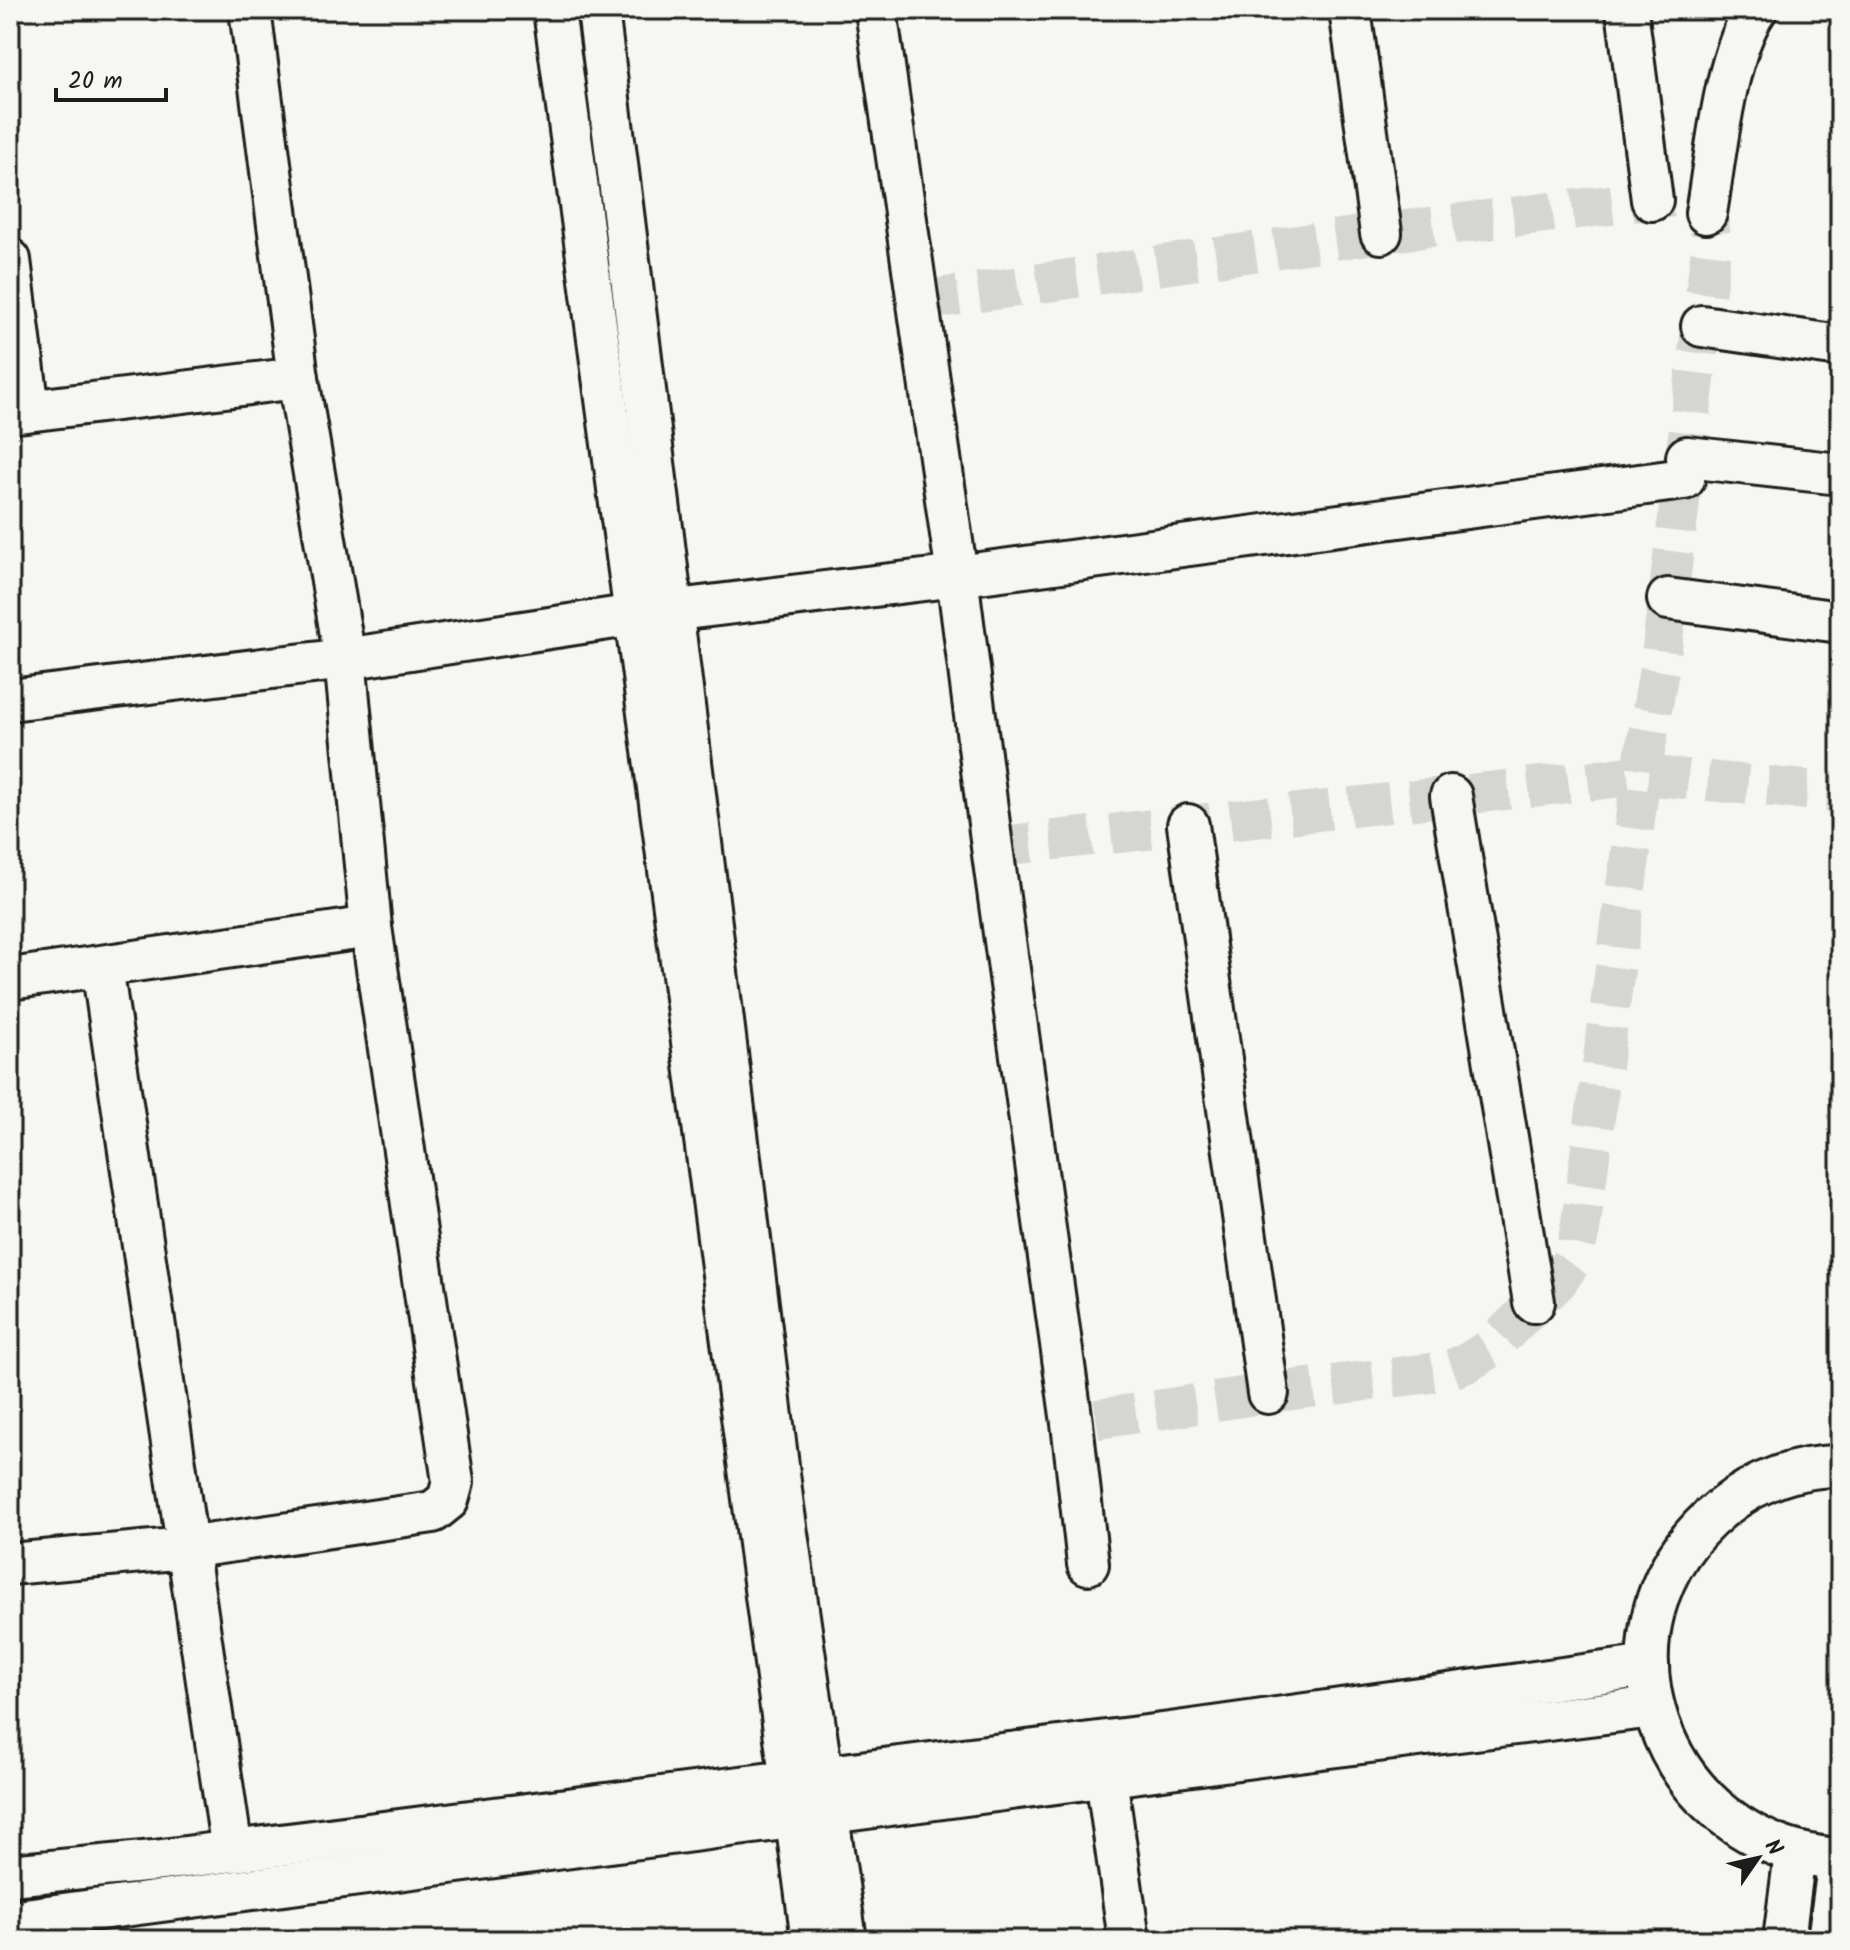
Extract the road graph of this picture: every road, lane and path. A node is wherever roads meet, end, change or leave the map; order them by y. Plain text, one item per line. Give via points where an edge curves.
1 (250, 10) edge
2 (554, 10) edge
3 (598, 10) edge
4 (876, 10) edge
5 (1350, 10) edge
6 (1627, 10) edge
7 (1756, 10) edge
8 (1652, 200) dead end
9 (1706, 213) dead end
10 (1381, 233) dead end
11 (10, 260) edge
12 (1702, 326) dead end
13 (1840, 346) edge
14 (298, 378) junction
15 (20, 412) edge
16 (1840, 474) edge
17 (957, 576) junction
18 (1668, 599) dead end
19 (654, 613) junction
20 (1840, 622) edge
21 (345, 659) junction
22 (10, 700) edge
23 (1451, 796) dead end
24 (1188, 825) dead end
25 (371, 927) junction
26 (102, 967) junction
27 (10, 979) edge
28 (1534, 1302) dead end
29 (1268, 1393) dead end
30 (1840, 1466) edge
31 (186, 1548) junction
32 (10, 1564) edge
33 (1088, 1564) dead end
34 (1648, 1666) junction
35 (1654, 1707) junction
36 (1106, 1777) junction
37 (809, 1797) junction
38 (232, 1851) junction
39 (1795, 1853) junction
40 (1839, 1859) edge
41 (10, 1875) edge
42 (10, 1921) edge
43 (812, 1940) edge
44 (846, 1940) edge
45 (1129, 1940) edge
46 (1784, 1940) edge
47 (1828, 1940) edge

1 - 14 street
2 - 19 street
3 - 19 street
4 - 17 street
5 - 10 street
6 - 8 street
7 - 9 street via 1745,26 1730,76
11 - 15 street
12 - 13 street
14 - 15 street
14 - 21 street
16 - 17 street via 1685,468
17 - 19 street
17 - 33 street
18 - 20 street
19 - 21 street
19 - 37 street
21 - 22 street
21 - 25 street
23 - 28 street
24 - 29 street
25 - 26 street
25 - 31 street via 453,1482 448,1500 433,1512
26 - 27 street
26 - 31 street
30 - 34 street via 1795,1471 1764,1482 1710,1519 1688,1543 1657,1601
31 - 32 street
31 - 38 street
34 - 35 street
34 - 37 street via 1170,1733
35 - 36 street
35 - 39 street via 1676,1764 1715,1811 1766,1843
36 - 37 street
36 - 45 street
37 - 38 street
37 - 42 street
37 - 43 street
37 - 44 street
38 - 41 street
39 - 40 street
39 - 46 street
40 - 47 street

